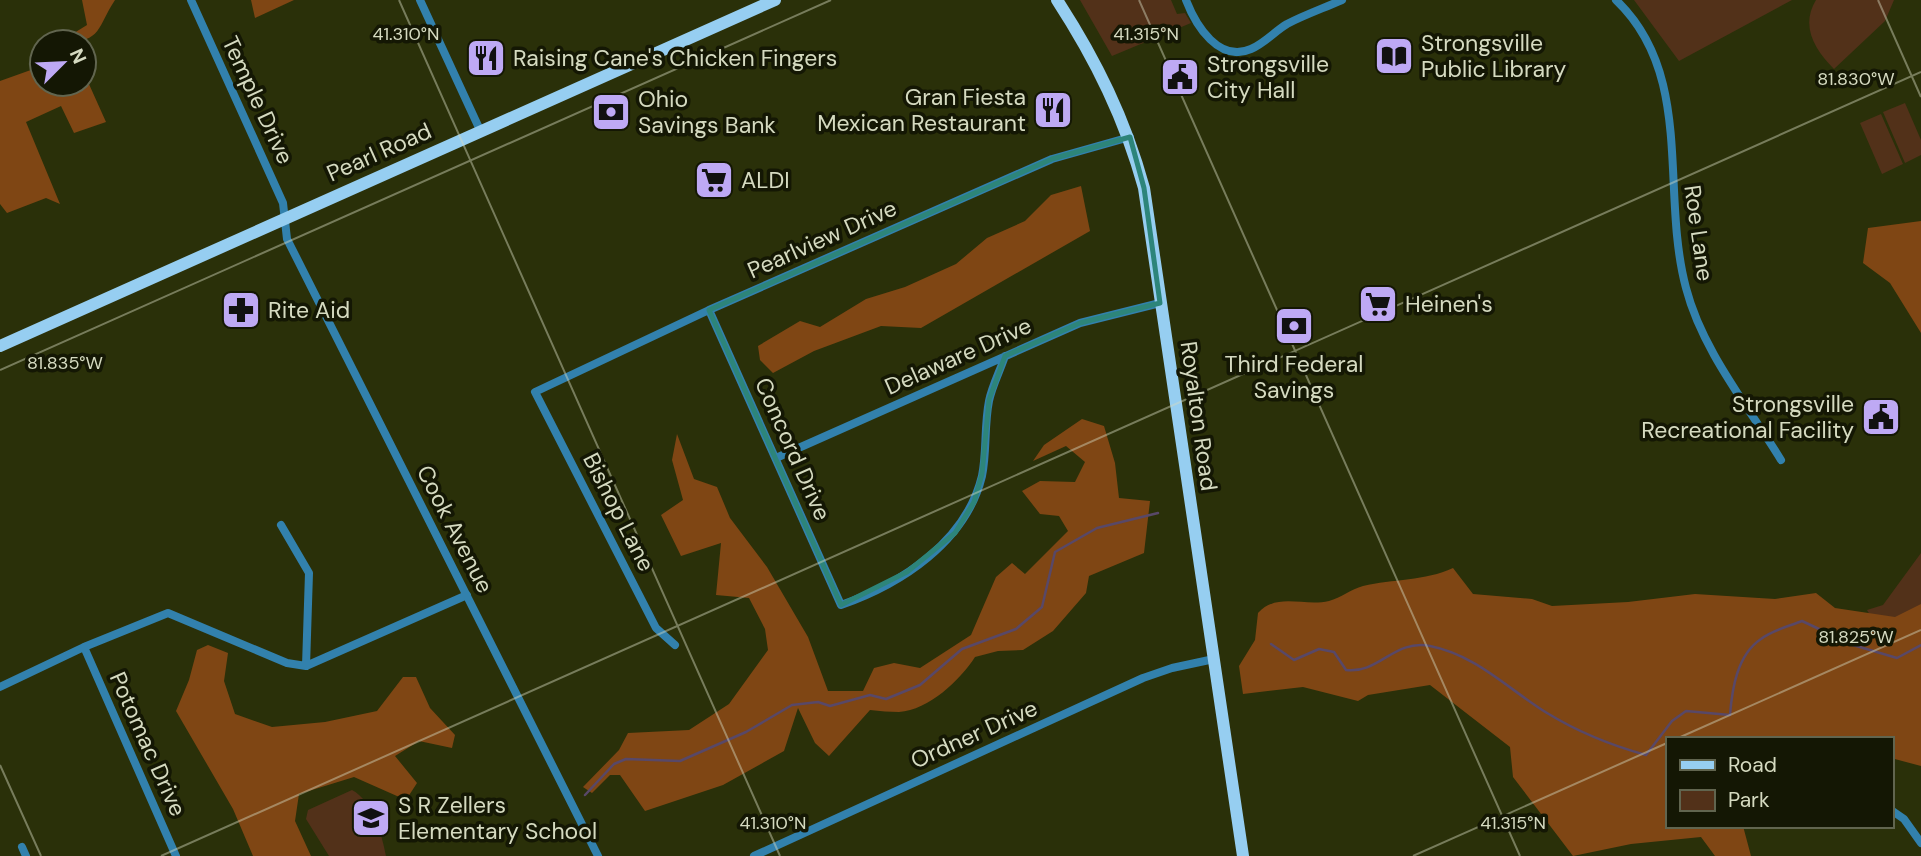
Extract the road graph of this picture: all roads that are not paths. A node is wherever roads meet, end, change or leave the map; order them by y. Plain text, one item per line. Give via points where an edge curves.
1 (191, 0) edge
2 (420, 0) edge
3 (775, 0) edge
4 (1056, 0) edge
5 (1186, 0) edge
6 (1342, 0) edge
7 (1616, 0) edge
8 (480, 130) junction
9 (1130, 137) junction
10 (285, 218) junction
11 (1160, 303) junction
12 (709, 310) junction
13 (0, 346) edge
14 (1006, 356) junction
15 (535, 392) joint
16 (776, 458) junction
17 (1781, 460) dead end
18 (281, 524) dead end
19 (467, 595) junction
20 (675, 645) dead end
21 (84, 647) junction
22 (1214, 659) junction
23 (306, 666) junction
24 (0, 687) edge
25 (1893, 811) edge
26 (1921, 843) edge
27 (22, 847) dead end
28 (26, 856) edge
29 (176, 856) edge
30 (598, 856) edge
31 (754, 856) edge
32 (1243, 856) edge

1 - 10 street, Temple Drive via 284,203
2 - 8 street
3 - 8 main road, Pearl Road
4 - 9 main road, Royalton Road via 1099,69
5 - 6 street via 1196,22 1212,40 1226,51 1237,52 1251,49 1291,22
7 - 17 street, Roe Lane via 1648,40 1663,76 1680,260 1693,312
8 - 10 main road, Pearl Road
9 - 11 main road, Royalton Road via 1144,188
9 - 12 street, Pearlview Drive via 1052,159
10 - 13 main road, Pearl Road
10 - 19 street, Cook Avenue via 287,239
11 - 14 street, Delaware Drive via 1080,323
11 - 22 main road, Royalton Road
12 - 15 street, Pearlview Drive
12 - 16 street, Concord Drive
14 - 16 street, Delaware Drive
14 - 16 street, Concord Drive via 989,400 982,474 974,502 955,533 907,572 869,595 841,605
15 - 20 street, Bishop Lane via 656,628
18 - 23 street via 309,573
19 - 23 street
19 - 30 street, Cook Avenue
21 - 23 street via 168,613 287,663
21 - 24 street
21 - 29 street, Potomac Drive
22 - 31 street, Ordner Drive via 1143,678
22 - 32 main road, Royalton Road
25 - 26 street via 1904,818
27 - 28 street

